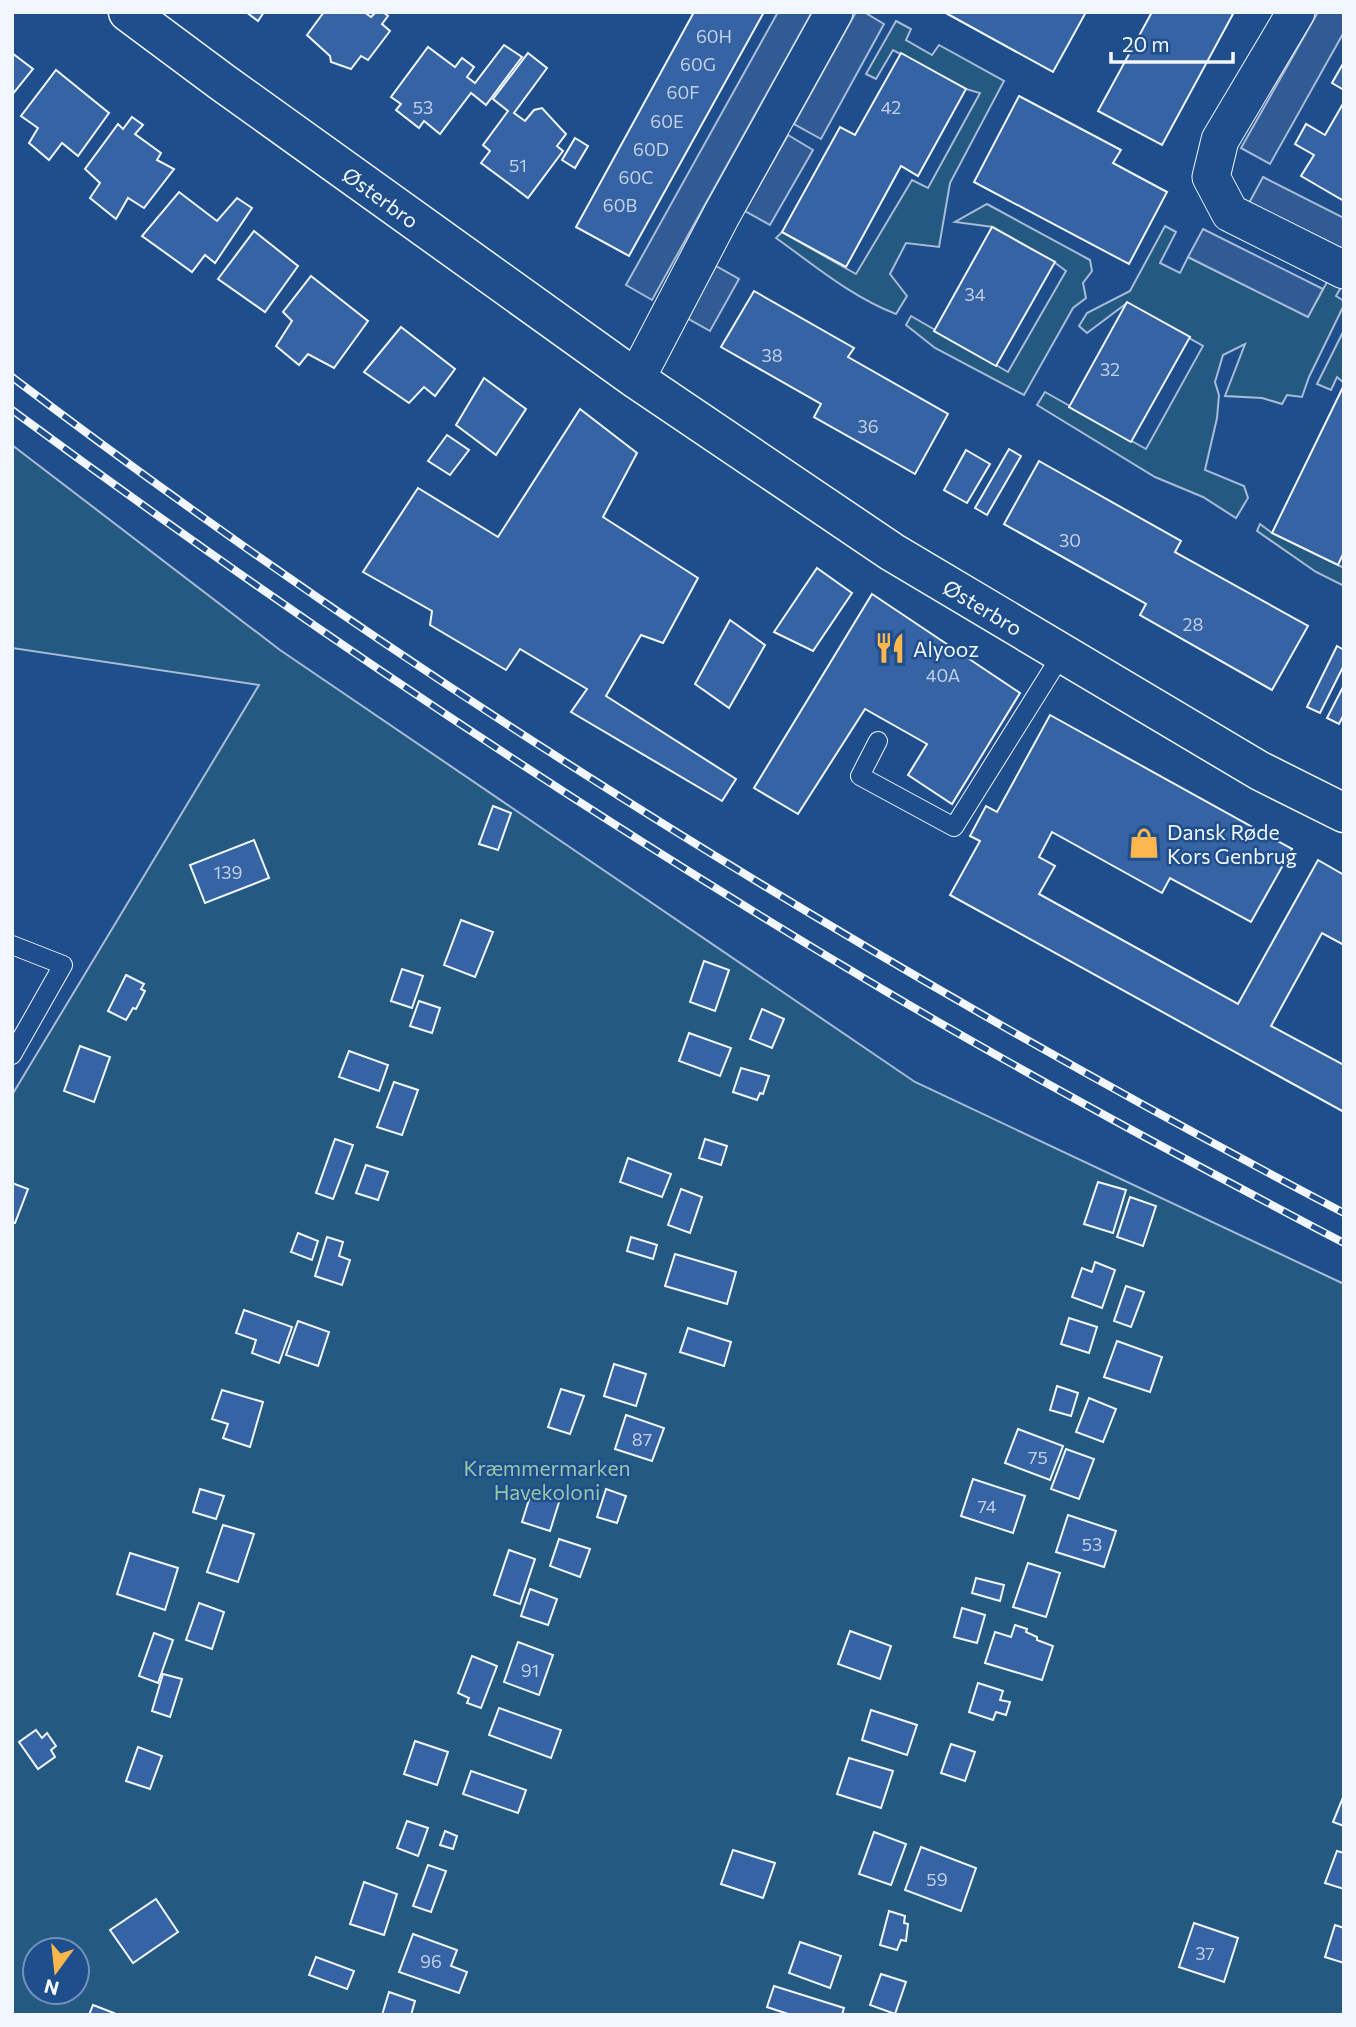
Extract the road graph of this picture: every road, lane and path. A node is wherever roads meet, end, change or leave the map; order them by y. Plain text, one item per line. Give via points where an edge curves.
1 (128, 12) edge
2 (834, 12) edge
3 (1296, 12) edge
4 (1344, 270) edge
5 (636, 380) junction
6 (1062, 654) junction
7 (878, 741) dead end
8 (1344, 813) edge
9 (12, 945) edge
10 (12, 1055) edge

1 - 5 street, Østerbro
2 - 5 street
3 - 4 street via 1220,140 1211,177 1230,213
5 - 6 street, Østerbro via 892,552
6 - 7 lane via 954,827 860,776
6 - 8 street, Østerbro via 1260,771
9 - 10 lane via 62,965

